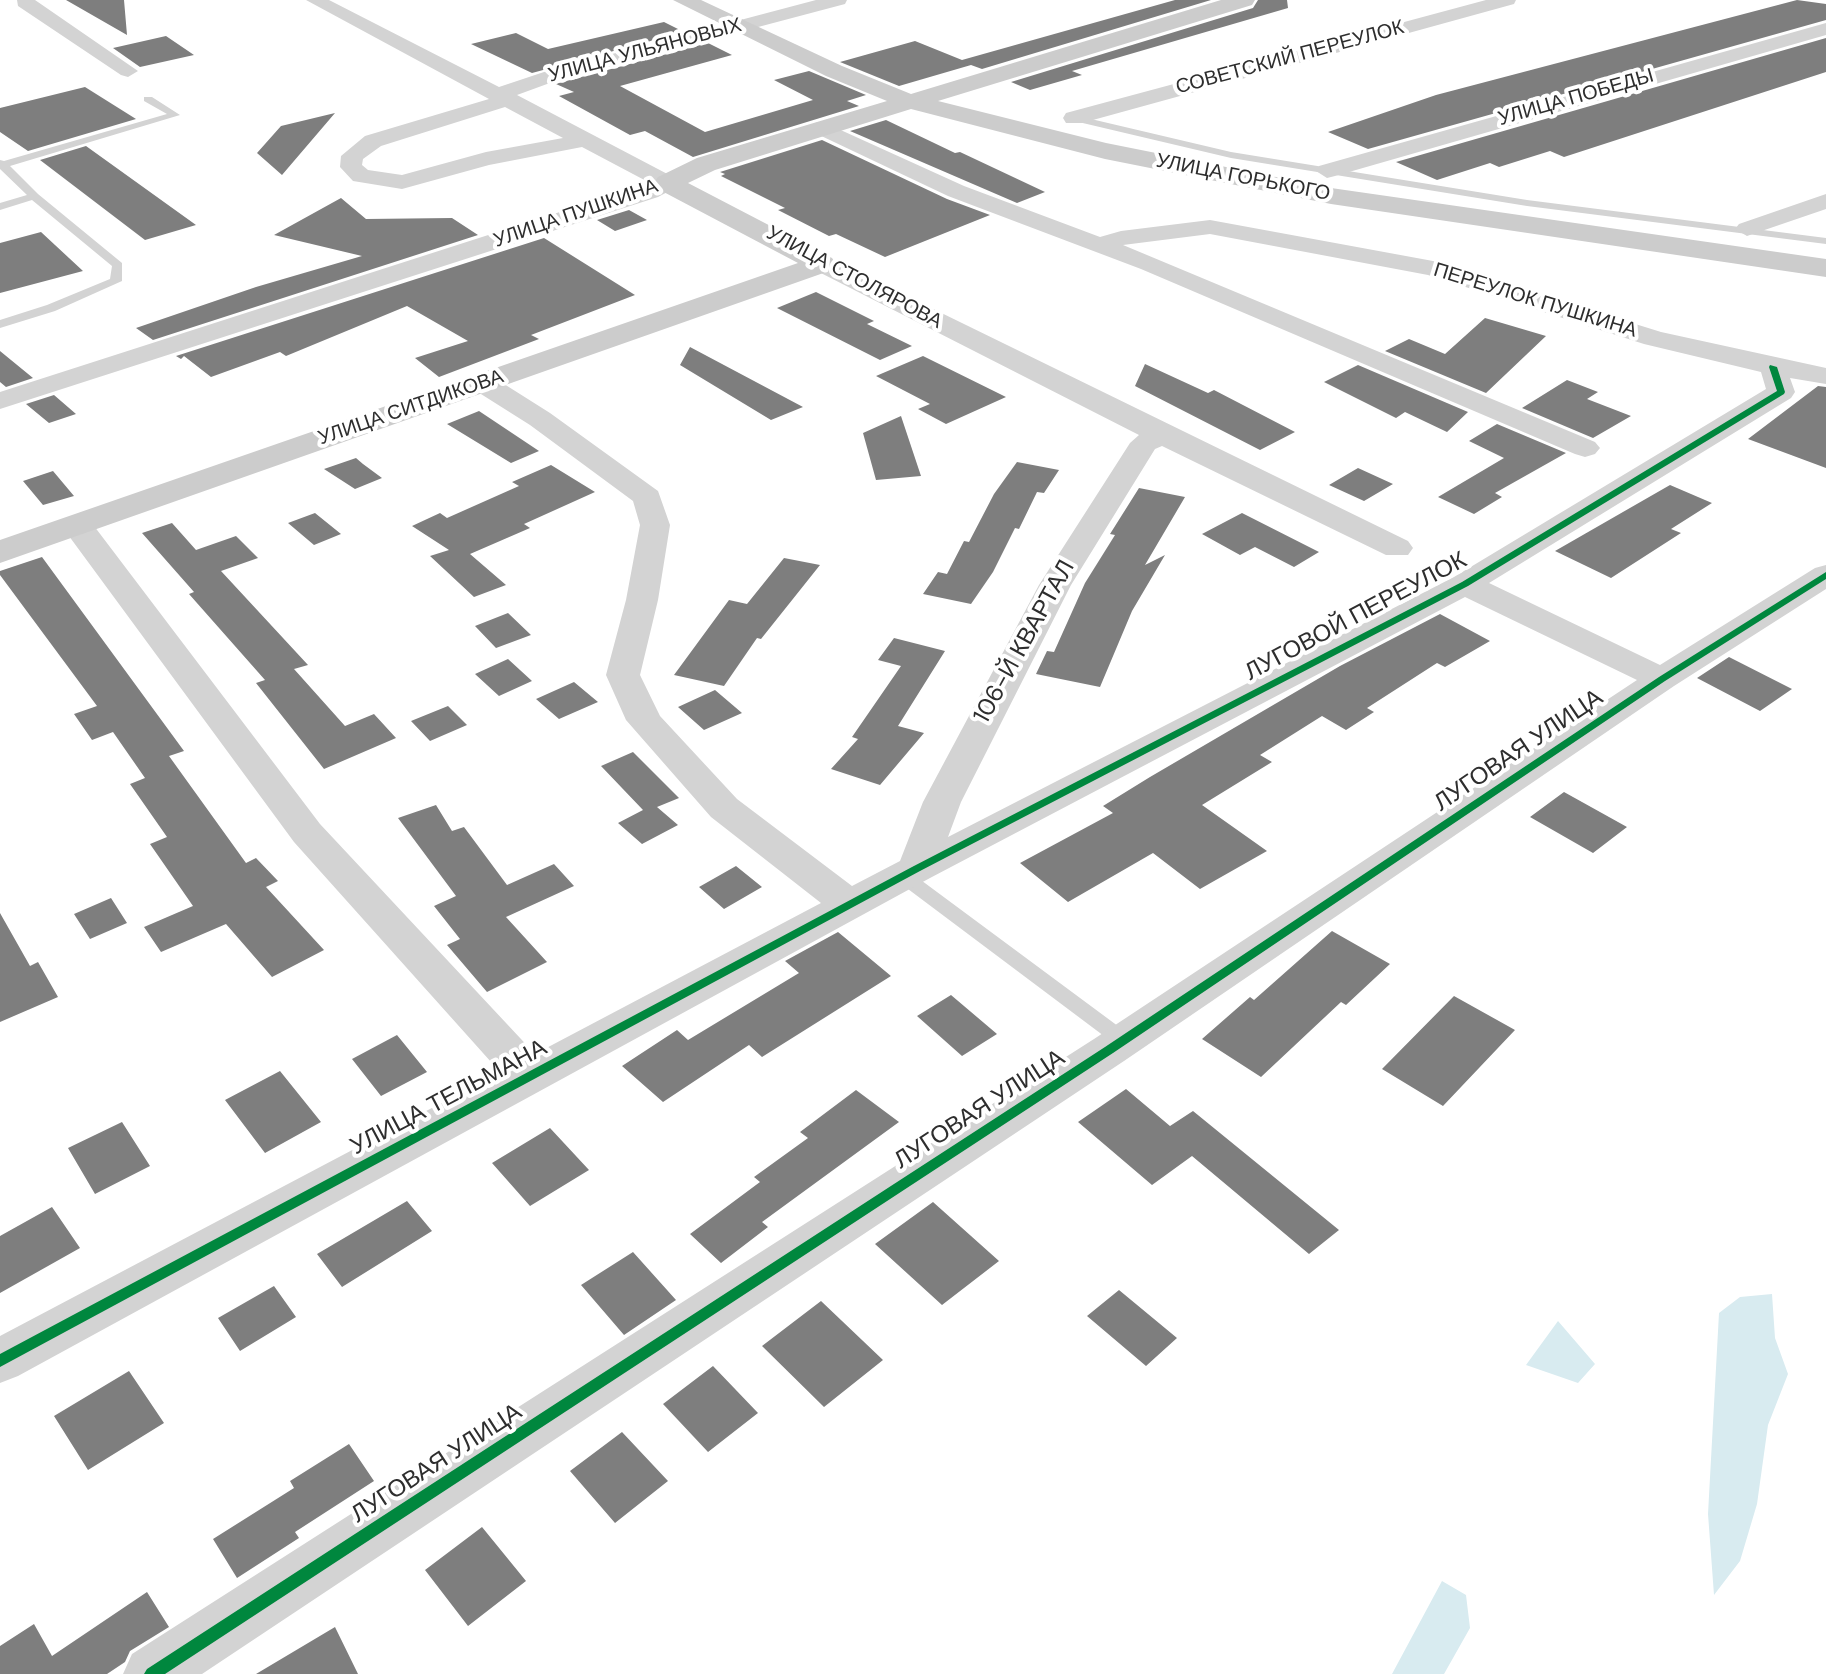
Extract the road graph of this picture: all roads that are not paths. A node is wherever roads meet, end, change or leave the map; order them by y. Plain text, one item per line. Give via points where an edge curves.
1 (317, 0) edge
2 (684, 0) edge
3 (838, 0) edge
4 (1244, 0) edge
5 (1507, 0) edge
6 (29, 1) edge
7 (0, 7) edge
8 (742, 24) junction
9 (1826, 29) edge
10 (128, 71) dead end
11 (504, 97) junction
12 (148, 99) dead end
13 (908, 101) junction
14 (1074, 118) joint
15 (823, 128) junction
16 (585, 140) junction
17 (2, 164) edge
18 (1327, 171) junction
19 (667, 183) junction
20 (34, 196) junction
21 (1826, 201) edge
22 (0, 207) edge
23 (1747, 229) junction
24 (1826, 241) edge
25 (1100, 245) junction
26 (822, 264) junction
27 (1826, 268) edge
28 (0, 324) edge
29 (1773, 367) junction
30 (1826, 376) edge
31 (483, 383) junction
32 (0, 401) edge
33 (1162, 435) junction
34 (1585, 448) dead end
35 (77, 525) junction
36 (1397, 548) dead end
37 (0, 552) edge
38 (1826, 575) edge
39 (1465, 584) junction
40 (1662, 679) junction
41 (910, 873) junction
42 (851, 906) junction
43 (1123, 1040) junction
44 (530, 1077) junction
45 (0, 1361) edge
46 (152, 1674) edge

1 - 11 street, УЛИЦА СТОЛЯРОВА
2 - 8 street, УЛИЦА ГОРЬКОГО
3 - 8 street, УЛИЦА УЛЬЯНОВЫХ
4 - 13 street, УЛИЦА ПУШКИНА
5 - 14 street, СОВЕТСКИЙ ПЕРЕУЛОК
6 - 7 street
6 - 10 street
8 - 11 street, УЛИЦА УЛЬЯНОВЫХ via 551,76
8 - 13 street, УЛИЦА ГОРЬКОГО
9 - 18 street, УЛИЦА ПОБЕДЫ
11 - 16 street, УЛИЦА СТОЛЯРОВА
11 - 16 street, УЛИЦА УЛЬЯНОВЫХ via 373,141 352,156 351,167 361,176 402,182
12 - 17 lane via 175,115
13 - 15 street, УЛИЦА ПУШКИНА
13 - 27 street, УЛИЦА ГОРЬКОГО via 1105,151 1316,193
14 - 18 lane via 1231,155
15 - 19 street, УЛИЦА ПУШКИНА via 706,164
15 - 25 street via 956,191
16 - 19 street, УЛИЦА СТОЛЯРОВА
17 - 20 lane
18 - 23 lane via 1527,203
19 - 26 street, УЛИЦА СТОЛЯРОВА
19 - 32 street, УЛИЦА ПУШКИНА
20 - 22 lane
20 - 28 lane via 118,265 116,281
21 - 23 street
23 - 24 lane
25 - 29 street, ПЕРЕУЛОК ПУШКИНА via 1210,227 1433,268 1653,338
25 - 34 street
26 - 31 street, УЛИЦА СИТДИКОВА
26 - 33 street, УЛИЦА СТОЛЯРОВА
29 - 30 street, ПЕРЕУЛОК ПУШКИНА
29 - 39 street, ЛУГОВОЙ ПЕРЕУЛОК via 1781,392
31 - 35 street, УЛИЦА СИТДИКОВА
31 - 42 street via 647,497 655,525 623,675 644,720 724,808
33 - 36 street, УЛИЦА СТОЛЯРОВА
33 - 41 street, 106-Й КВАРТАЛ via 1144,443 1055,585
35 - 37 street, УЛИЦА СИТДИКОВА
35 - 44 street via 307,833
38 - 40 street, ЛУГОВАЯ УЛИЦА
39 - 40 street
39 - 41 street, ЛУГОВОЙ ПЕРЕУЛОК
40 - 43 street, ЛУГОВАЯ УЛИЦА
41 - 42 street, УЛИЦА ТЕЛЬМАНА
41 - 43 lane
42 - 44 street, УЛИЦА ТЕЛЬМАНА
43 - 46 street, ЛУГОВАЯ УЛИЦА
44 - 45 street, УЛИЦА ТЕЛЬМАНА

